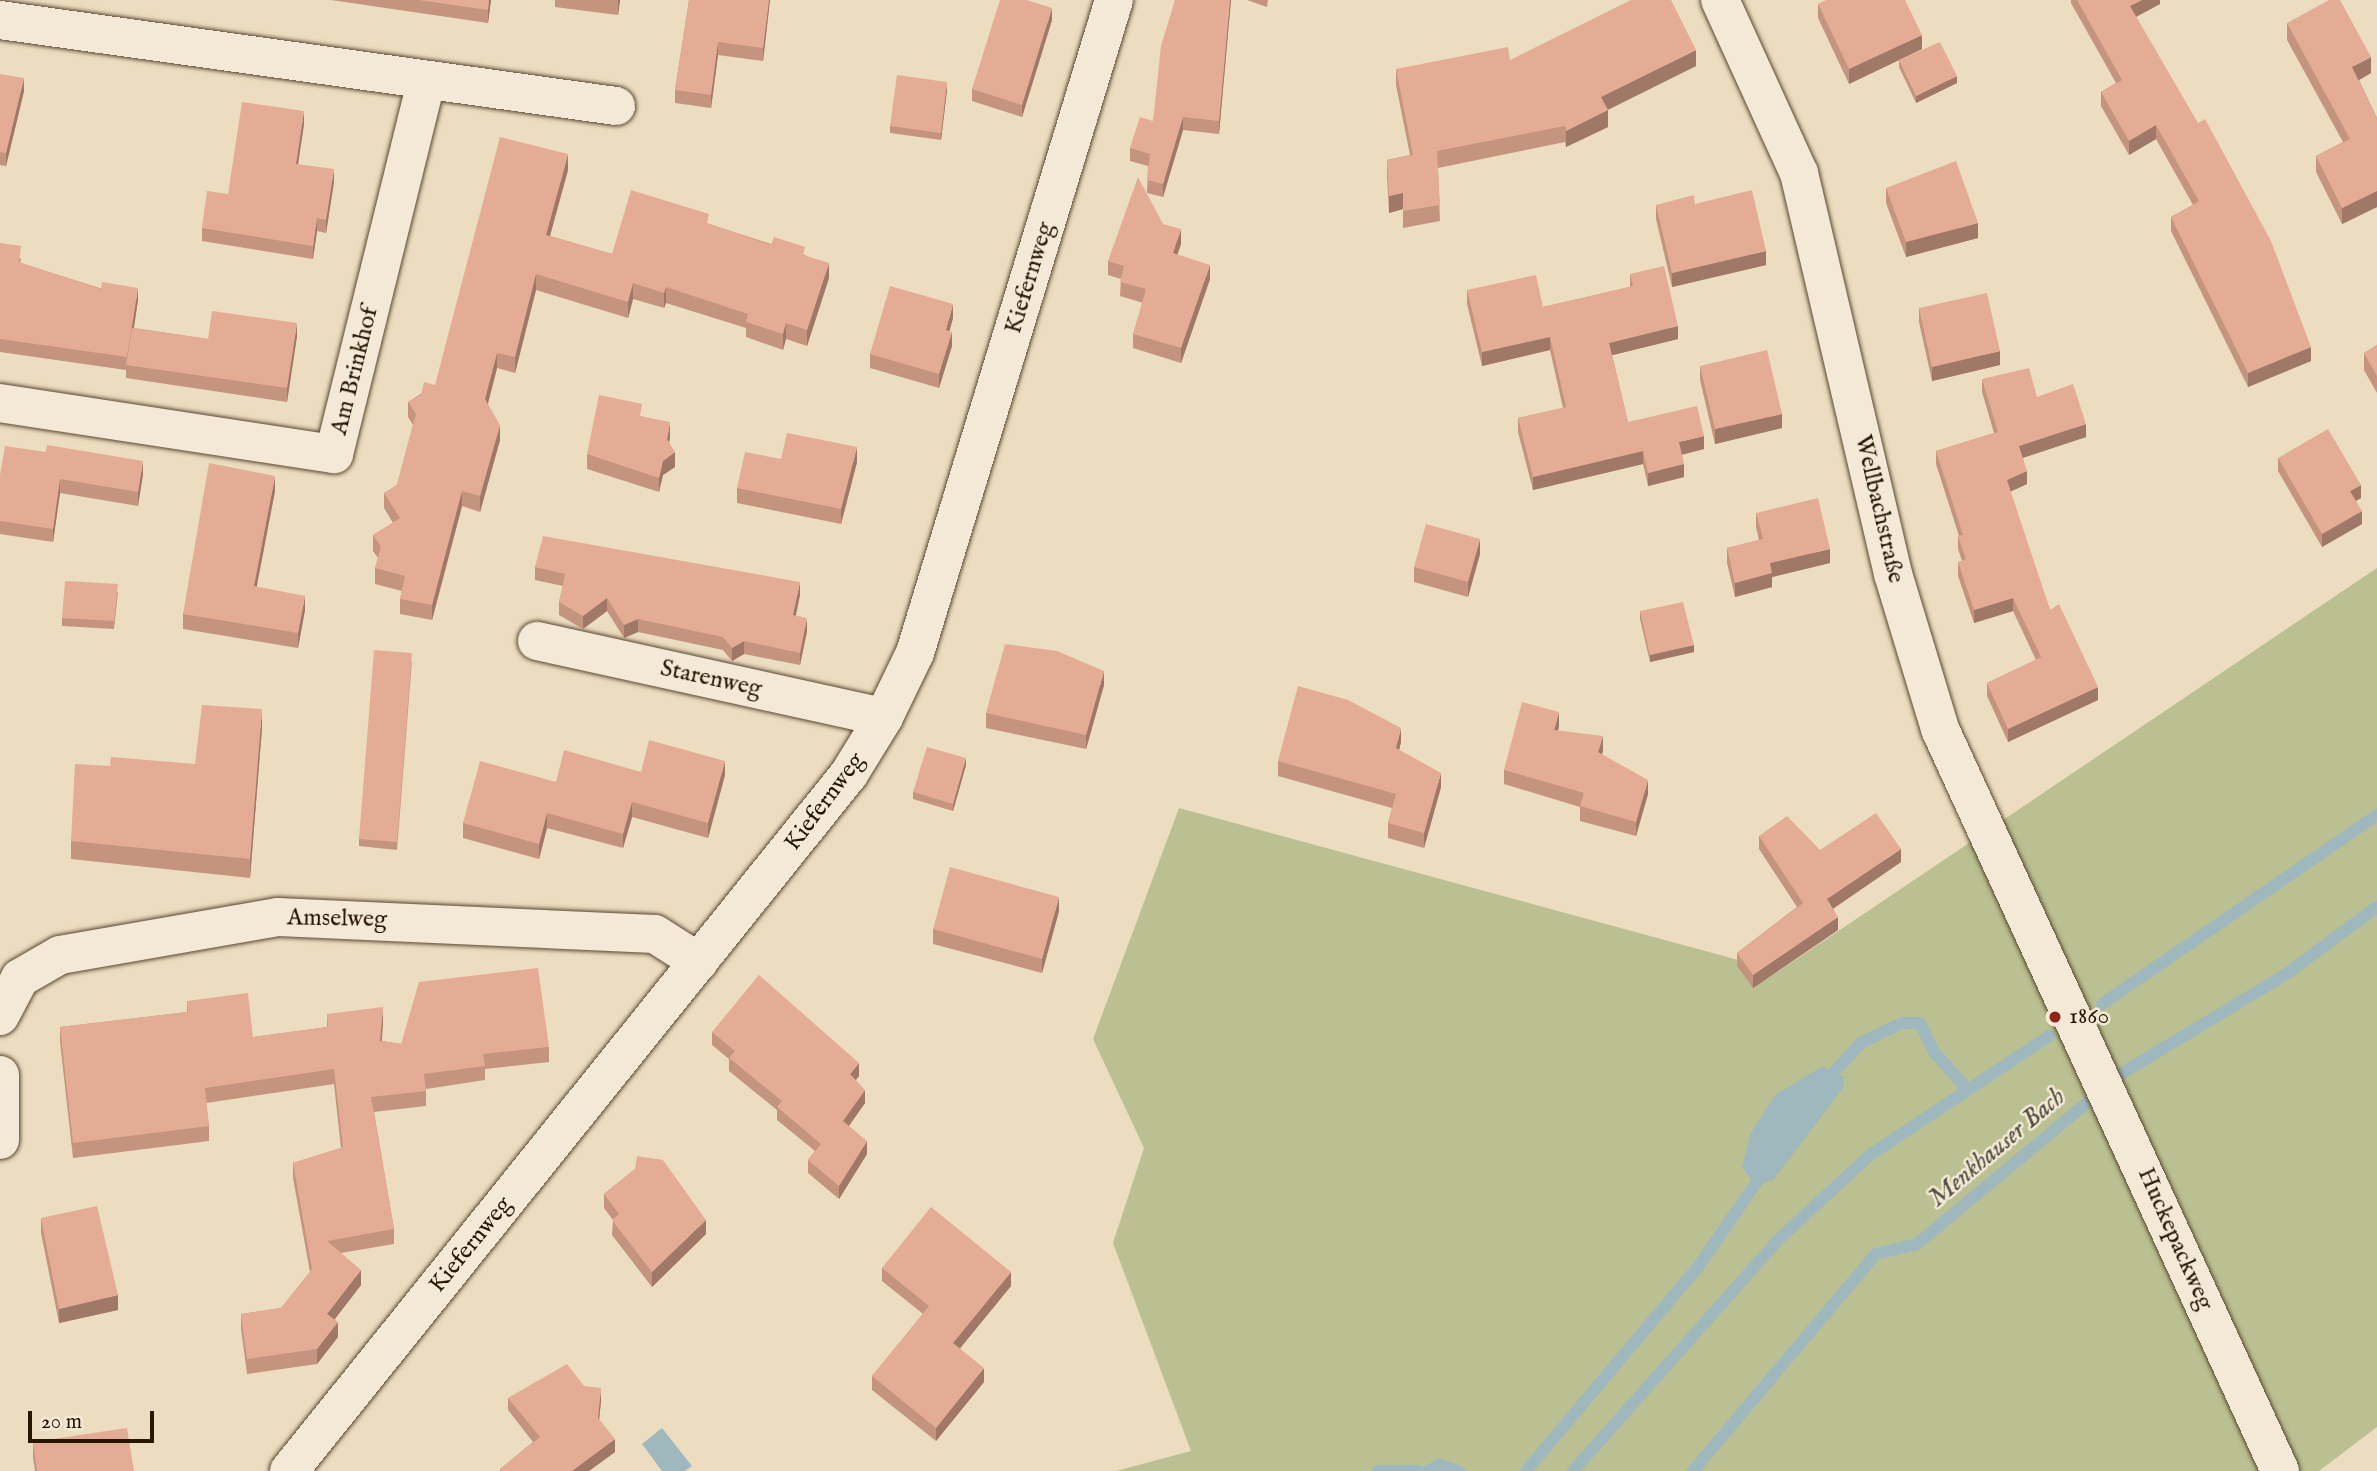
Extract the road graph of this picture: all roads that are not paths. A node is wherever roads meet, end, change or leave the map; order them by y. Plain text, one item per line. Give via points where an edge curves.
1 (1114, 0) edge
2 (1720, 0) edge
3 (0, 20) edge
4 (426, 82) junction
5 (616, 106) dead end
6 (0, 402) edge
7 (537, 641) dead end
8 (884, 717) junction
9 (699, 962) junction
10 (2068, 1008) joint
11 (0, 1016) edge
12 (0, 1075) edge
13 (0, 1140) edge
14 (289, 1471) edge
15 (2280, 1471) edge

1 - 8 street, Kiefernweg via 915,653
2 - 10 street, Wellbachstraße via 1799,173 1894,574 1940,729
3 - 4 street
4 - 5 street
4 - 6 street, Am Brinkhof via 334,454
7 - 8 street, Starenweg
8 - 9 street, Kiefernweg via 849,774
9 - 11 street, Amselweg via 655,934 278,917 60,955 20,978
9 - 14 street, Kiefernweg
10 - 15 street, Huckepackweg
12 - 13 street

